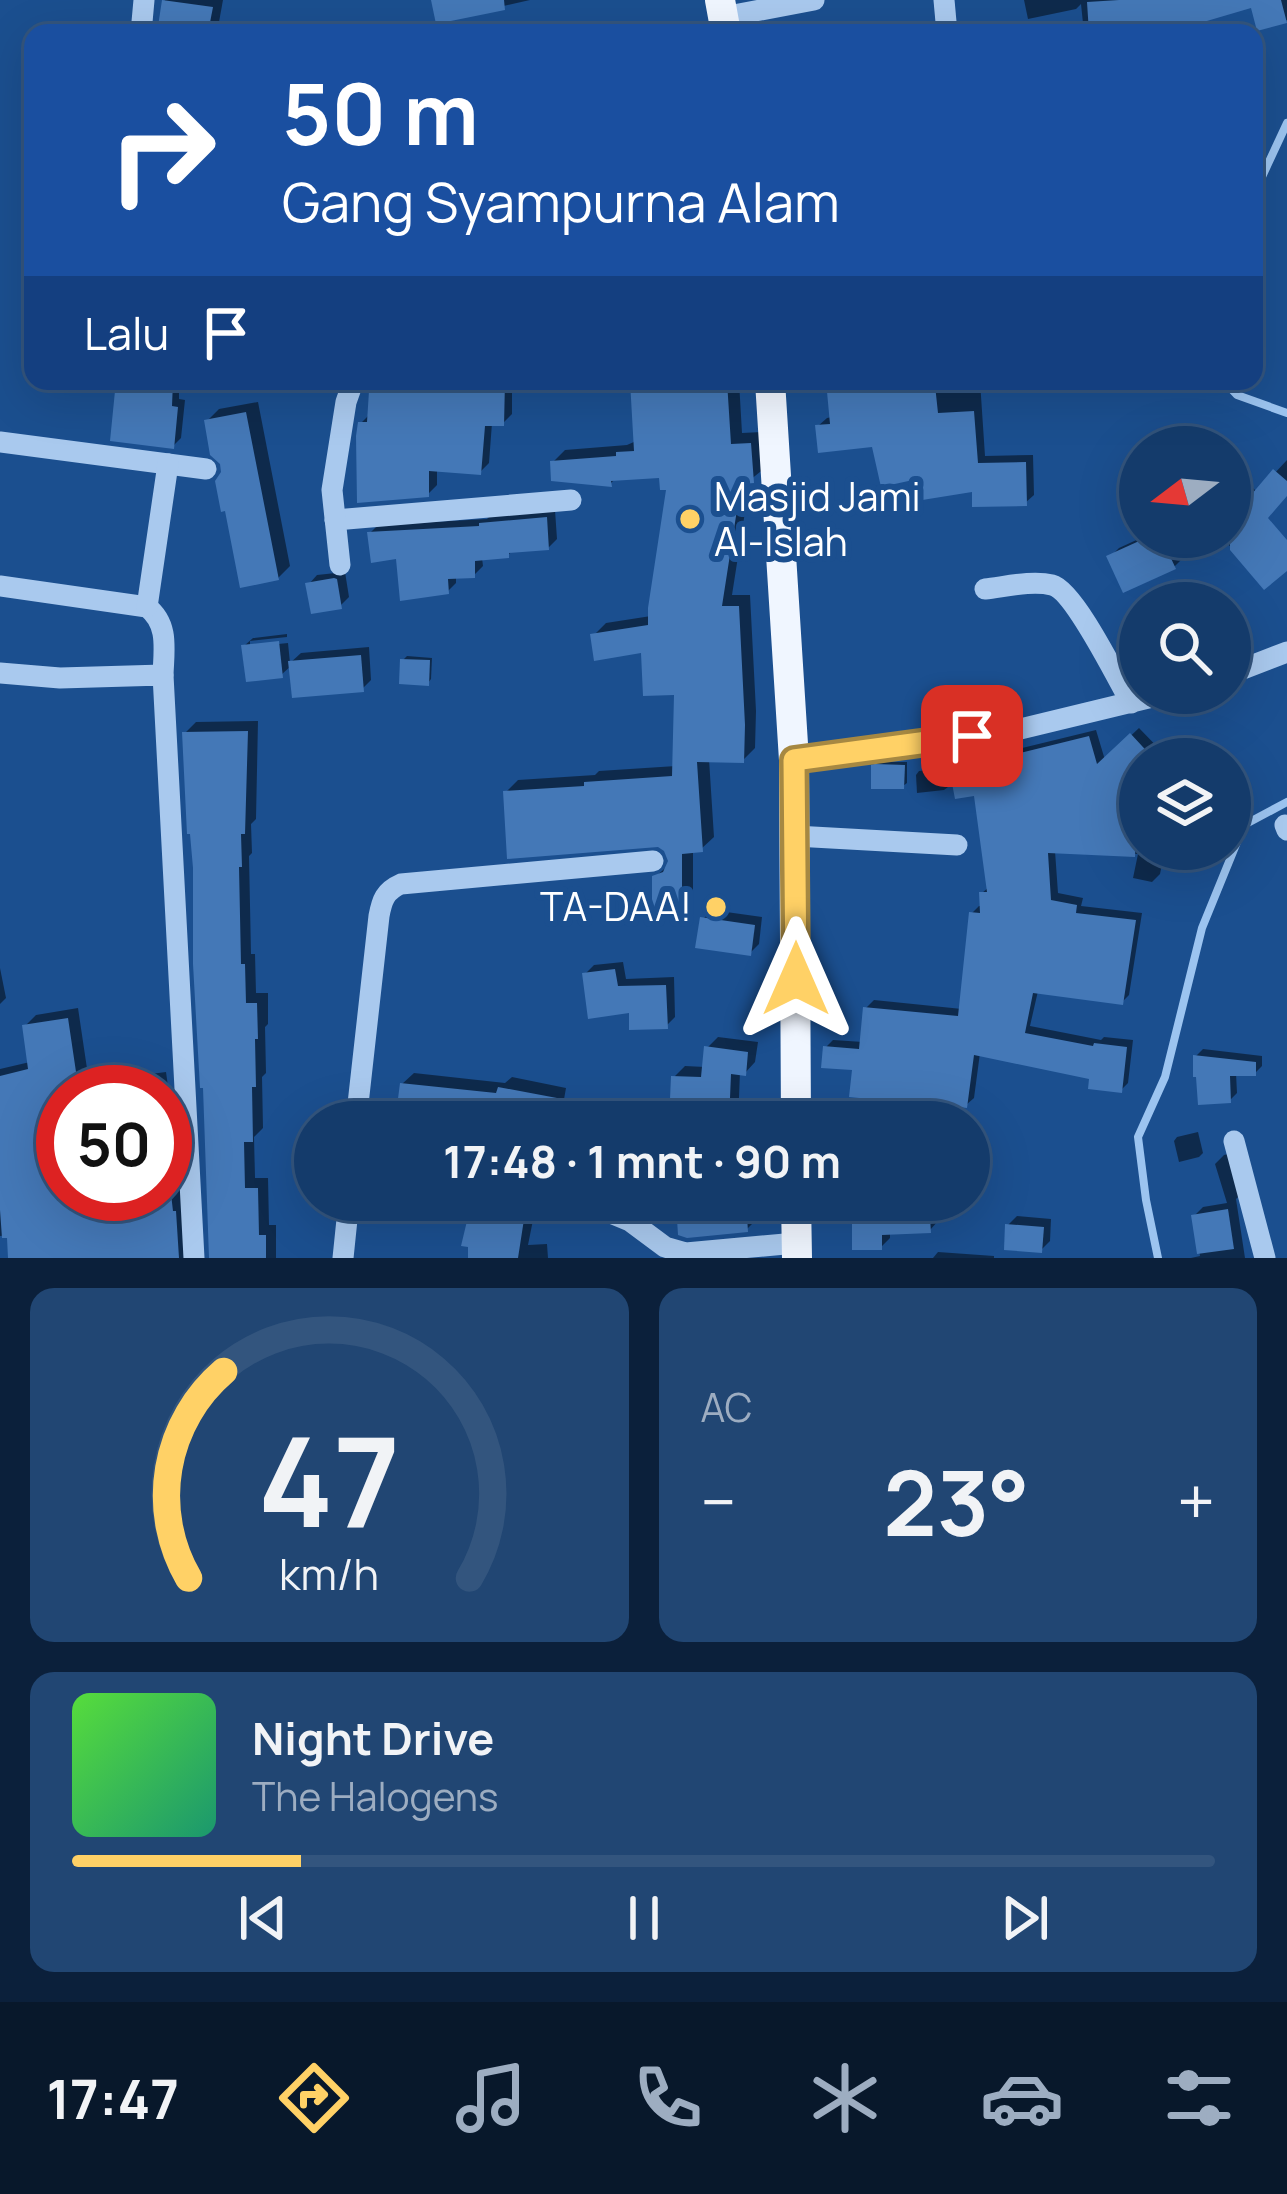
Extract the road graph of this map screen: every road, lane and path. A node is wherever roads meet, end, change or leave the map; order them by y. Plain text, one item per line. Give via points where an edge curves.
1 (814, 0) edge
2 (723, 17) edge
3 (350, 390) edge
4 (771, 390) edge
5 (0, 442) edge
6 (168, 464) junction
7 (206, 469) dead end
8 (571, 500) dead end
9 (335, 520) junction
10 (340, 565) dead end
11 (0, 586) edge
12 (985, 589) dead end
13 (147, 607) junction
14 (1287, 652) edge
15 (1251, 666) edge
16 (0, 673) edge
17 (164, 675) junction
18 (1119, 682) edge
19 (1119, 706) edge
20 (794, 760) junction
21 (795, 836) junction
22 (957, 845) dead end
23 (653, 860) dead end
24 (358, 1101) edge
25 (796, 1101) edge
26 (1234, 1141) dead end
27 (347, 1221) edge
28 (630, 1221) edge
29 (796, 1250) edge
30 (194, 1258) edge
31 (343, 1258) edge
32 (1265, 1258) edge

1 - 2 street
3 - 9 street via 332,490
4 - 20 main road
5 - 6 street
6 - 7 street
6 - 13 street
8 - 9 street
9 - 10 street
11 - 13 street
12 - 18 street via 1062,590
13 - 17 street via 165,637
14 - 15 street
16 - 17 street
17 - 30 street
19 - 20 street via 1016,730
20 - 21 main road
21 - 22 street
21 - 25 main road
23 - 24 street via 389,889 379,916
26 - 32 street
27 - 31 street
28 - 29 street via 686,1253

